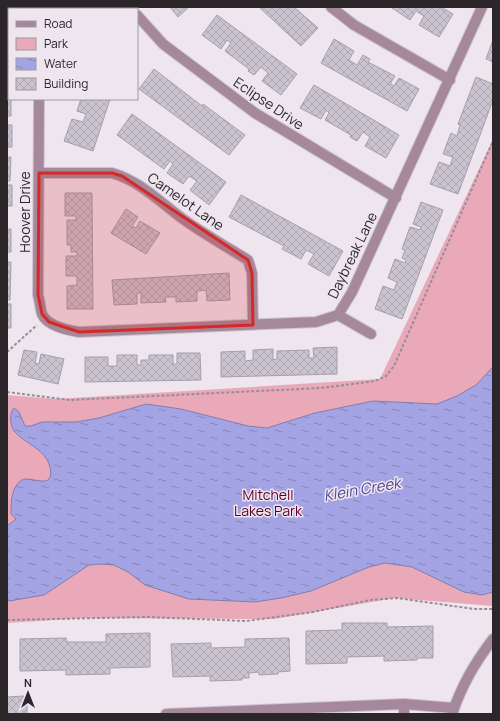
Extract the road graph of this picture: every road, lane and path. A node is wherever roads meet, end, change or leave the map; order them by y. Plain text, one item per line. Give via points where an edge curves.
1 (331, 7) edge
2 (482, 7) edge
3 (138, 16) edge
4 (450, 80) junction
5 (39, 100) edge
6 (493, 141) edge
7 (39, 172) junction
8 (396, 198) junction
9 (338, 315) junction
10 (45, 318) junction
11 (253, 325) junction
12 (371, 334) dead end
13 (7, 352) edge
14 (7, 392) edge
15 (493, 610) edge
16 (7, 620) edge
17 (493, 640) edge
18 (404, 704) junction
19 (453, 711) edge
20 (234, 713) edge
21 (166, 714) edge
22 (404, 714) edge

1 - 4 street via 354,25
2 - 4 street, Daybreak Lane
3 - 8 street, Eclipse Drive via 164,44 254,113
4 - 8 street, Daybreak Lane
5 - 7 street, Hoover Drive
6 - 14 path via 394,366 386,376 375,381 321,388 70,400
7 - 10 street, Hoover Drive via 38,295
7 - 11 street, Camelot Lane via 112,173 122,176 142,187 199,230 248,260 252,273
8 - 9 street, Daybreak Lane via 352,292
9 - 11 street, Daybreak Lane via 316,322
9 - 12 street
10 - 11 street, Daybreak Lane via 68,331 79,332
10 - 13 path via 36,320 39,323
15 - 16 path via 397,598 370,600 313,612 246,621 147,617
17 - 19 street via 475,663 460,690
18 - 19 street
18 - 20 street
18 - 22 street
20 - 21 street

